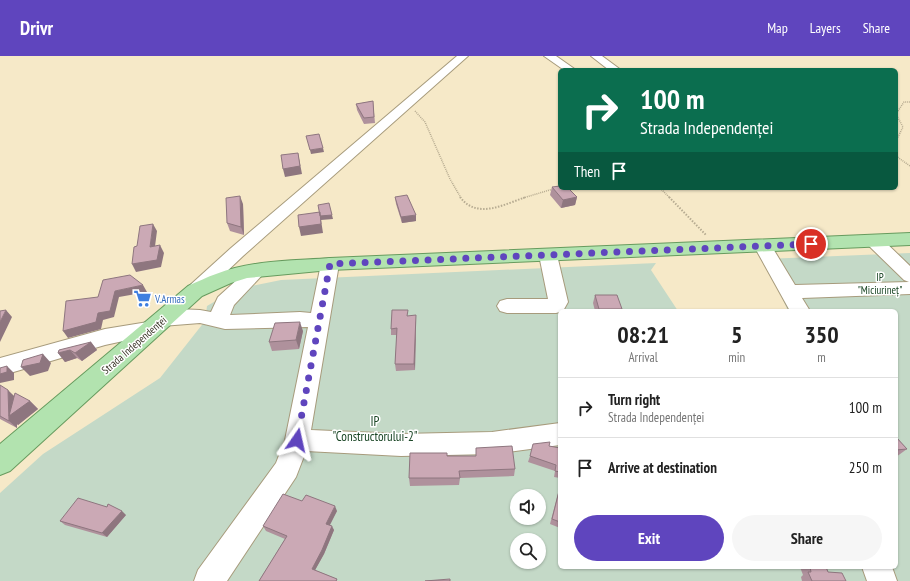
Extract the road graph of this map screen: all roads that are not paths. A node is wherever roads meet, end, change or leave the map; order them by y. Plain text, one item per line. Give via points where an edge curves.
1 (463, 56) edge
2 (548, 56) edge
3 (596, 56) edge
4 (568, 68) edge
5 (613, 68) edge
6 (910, 239) edge
7 (874, 241) junction
8 (763, 246) junction
9 (548, 255) junction
10 (330, 264) junction
11 (257, 271) junction
12 (910, 276) edge
13 (910, 288) edge
14 (195, 291) junction
15 (790, 292) junction
16 (507, 306) dead end
17 (799, 309) edge
18 (218, 320) junction
19 (319, 321) junction
20 (158, 324) junction
21 (0, 367) edge
22 (558, 434) edge
23 (297, 440) junction
24 (0, 462) edge
25 (878, 569) edge
26 (209, 581) edge
27 (882, 581) edge

1 - 14 street
2 - 4 street
3 - 5 street
6 - 7 main road, Strada Independenței
7 - 8 main road, Strada Independenței
7 - 12 street
8 - 9 main road, Strada Independenței
8 - 15 street
9 - 10 main road, Strada Independenței
9 - 16 street via 558,302 556,306
10 - 11 main road, Strada Independenței
10 - 19 street
11 - 14 main road, Strada Independenței via 224,278
11 - 18 street via 225,302
13 - 15 street
14 - 20 main road, Strada Independenței
15 - 17 street
18 - 19 street
18 - 20 street via 200,316
19 - 23 street
20 - 21 street
20 - 24 main road, Strada Independenței
22 - 23 street via 492,443 401,445
23 - 26 street via 286,469
25 - 27 street

